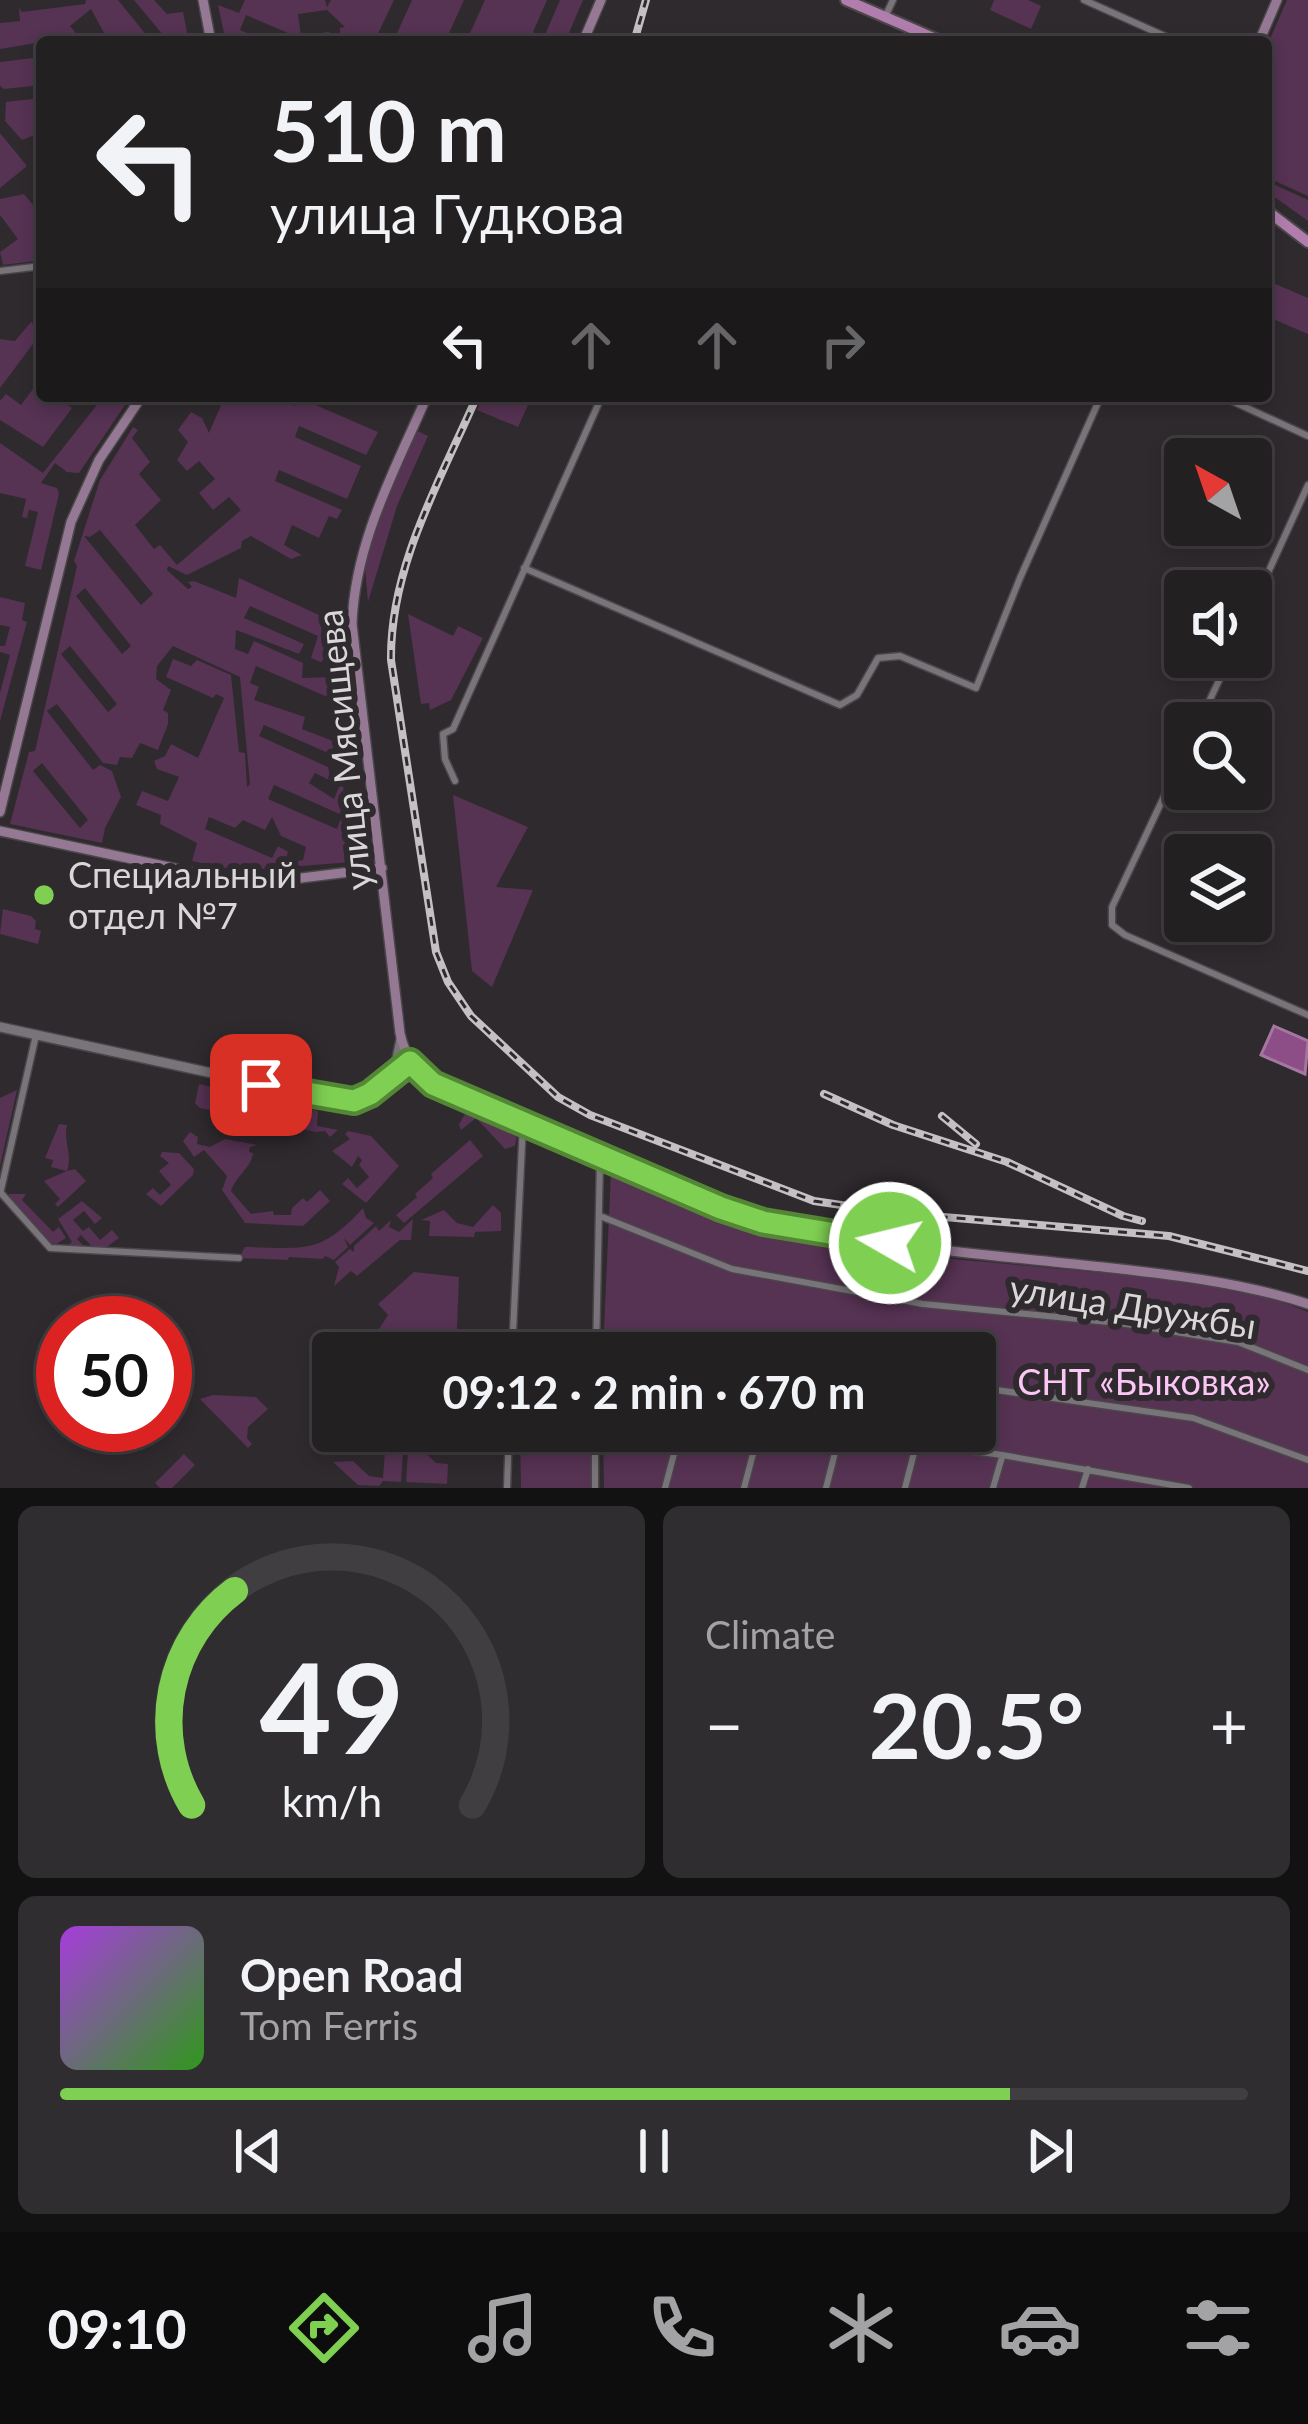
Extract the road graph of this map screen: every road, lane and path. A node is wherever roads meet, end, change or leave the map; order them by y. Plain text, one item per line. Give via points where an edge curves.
1 (203, 0) edge
2 (601, 0) edge
3 (846, 0) edge
4 (893, 0) edge
5 (1084, 0) edge
6 (1277, 0) edge
7 (885, 16) junction
8 (210, 36) edge
9 (586, 36) edge
10 (930, 36) edge
11 (1165, 36) edge
12 (1261, 36) edge
13 (1272, 215) edge
14 (1308, 242) edge
15 (36, 267) edge
16 (0, 271) edge
17 (138, 402) edge
18 (425, 402) edge
19 (599, 402) edge
20 (1098, 402) edge
21 (1234, 402) edge
22 (1308, 436) edge
23 (1308, 485) edge
24 (524, 568) junction
25 (1269, 570) edge
26 (455, 781) dead end
27 (1164, 797) edge
28 (0, 812) edge
29 (0, 831) edge
30 (382, 868) junction
31 (1308, 1015) edge
32 (0, 1027) edge
33 (36, 1035) junction
34 (400, 1040) junction
35 (410, 1062) junction
36 (391, 1078) junction
37 (433, 1084) junction
38 (523, 1123) junction
39 (600, 1155) junction
40 (1, 1193) edge
41 (600, 1216) junction
42 (239, 1258) dead end
43 (1308, 1304) edge
44 (513, 1332) edge
45 (597, 1332) edge
46 (1308, 1370) edge
47 (996, 1390) edge
48 (508, 1452) edge
49 (595, 1452) edge
50 (674, 1452) edge
51 (753, 1452) edge
52 (835, 1452) edge
53 (914, 1452) edge
54 (980, 1452) edge
55 (1002, 1455) junction
56 (1308, 1460) edge
57 (1088, 1469) junction
58 (1158, 1485) edge
59 (507, 1488) edge
60 (595, 1488) edge
61 (665, 1488) edge
62 (744, 1488) edge
63 (826, 1488) edge
64 (905, 1488) edge
65 (993, 1488) edge
66 (1082, 1488) edge
67 (1189, 1488) edge

1 - 8 main road
2 - 9 main road
3 - 7 main road
4 - 7 street
5 - 11 street
6 - 12 main road
7 - 10 main road
13 - 14 main road
15 - 16 street
17 - 28 main road via 71,522
18 - 30 main road, улица Мясищева via 371,522 354,587 352,636
19 - 24 street
20 - 24 street via 976,688 888,655 840,705
21 - 22 street
23 - 25 street
24 - 26 street via 453,729 443,734
27 - 31 street via 1112,907 1112,925
29 - 30 main road via 230,880
30 - 34 main road, улица Мясищева
32 - 33 street
33 - 36 street via 336,1100 361,1100
33 - 40 street
34 - 35 main road, улица Мясищева
34 - 36 street
35 - 36 street
35 - 37 main road
36 - 37 street
37 - 38 main road
38 - 39 main road
38 - 44 street
39 - 41 street
39 - 43 main road via 777,1225 1219,1281
40 - 42 street via 50,1248
41 - 45 street
41 - 46 street, улица Дружбы via 732,1269 923,1304 1238,1342
47 - 56 street via 1192,1418
48 - 59 street
49 - 60 street
50 - 61 street
51 - 62 street
52 - 63 street
53 - 64 street
54 - 55 street
55 - 57 street
55 - 65 street
57 - 58 street
57 - 66 street
58 - 67 street

